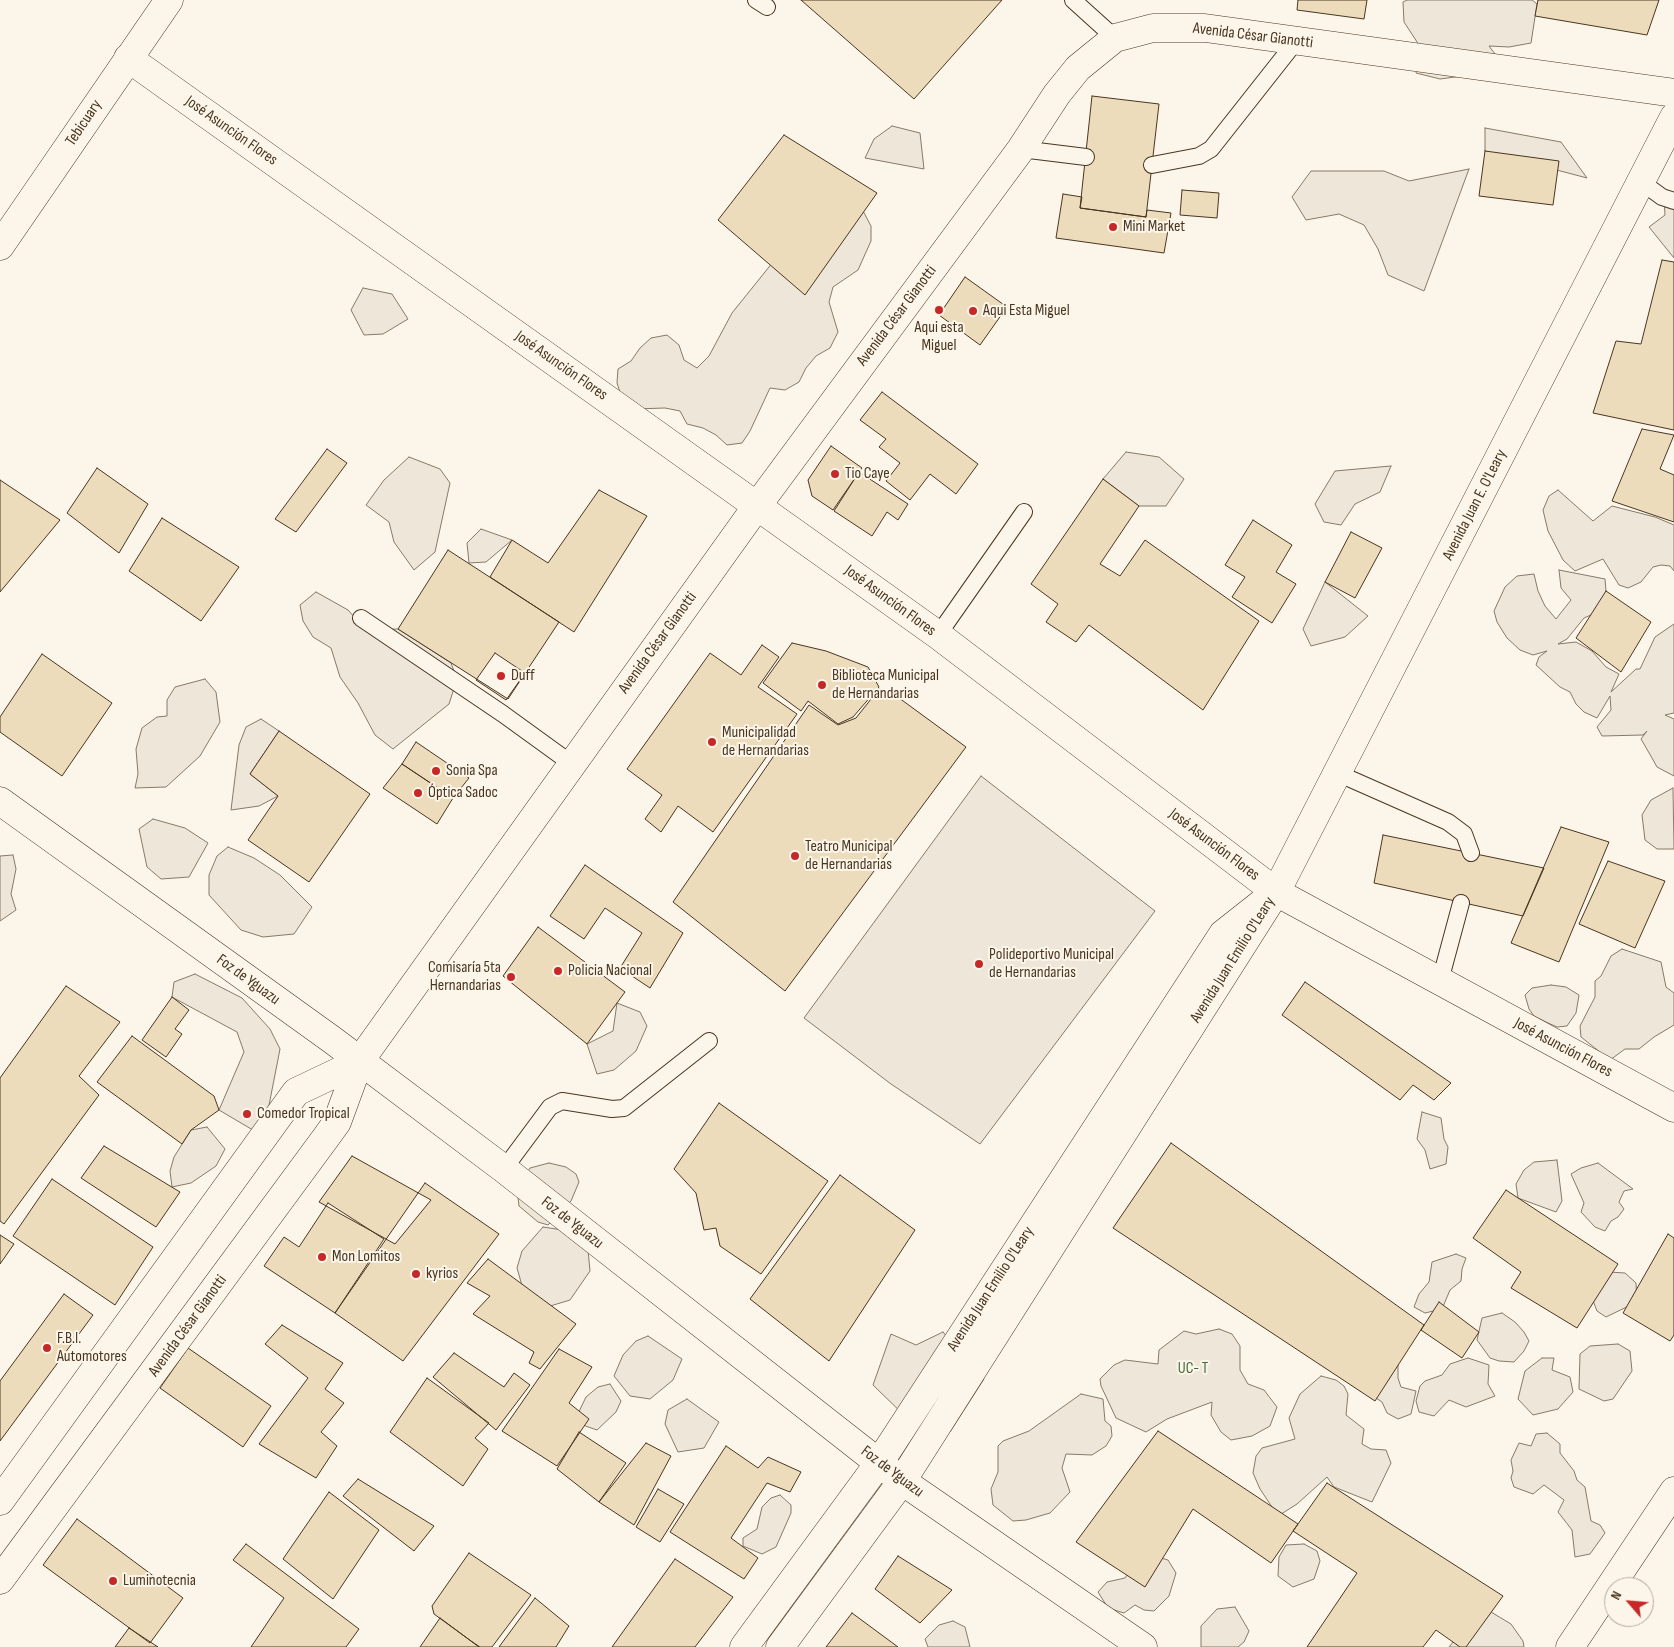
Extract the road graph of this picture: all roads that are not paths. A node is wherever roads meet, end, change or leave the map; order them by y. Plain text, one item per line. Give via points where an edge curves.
1 (169, 0) edge
2 (1073, 0) edge
3 (1115, 38) junction
4 (1296, 40) junction
5 (128, 58) junction
6 (1674, 93) edge
7 (1674, 117) edge
8 (1021, 149) junction
9 (1086, 157) dead end
10 (1152, 165) dead end
11 (1640, 181) junction
12 (1674, 201) edge
13 (4, 231) edge
14 (757, 506) junction
15 (1024, 512) dead end
16 (361, 618) dead end
17 (938, 635) junction
18 (572, 764) junction
19 (1337, 773) junction
20 (0, 801) edge
21 (1471, 853) dead end
22 (1276, 892) junction
23 (1461, 903) dead end
24 (1440, 981) junction
25 (708, 1041) dead end
26 (359, 1062) junction
27 (1674, 1108) edge
28 (504, 1170) junction
29 (879, 1463) junction
30 (902, 1481) junction
31 (1674, 1491) edge
32 (0, 1501) edge
33 (0, 1580) edge
34 (744, 1647) edge
35 (780, 1647) edge
36 (1143, 1647) edge
37 (1570, 1647) edge

1 - 5 street, Tebicuary
2 - 3 lane
3 - 4 street, Avenida César Gianotti via 1153,28 1205,28
3 - 8 street, Avenida César Gianotti via 1078,68
4 - 6 street, Avenida César Gianotti
4 - 10 lane via 1211,149 1199,156
5 - 13 street, Tebicuary
5 - 14 street, José Asunción Flores
7 - 11 street, Avenida Juan E. O'Leary
8 - 9 lane
8 - 14 street, Avenida César Gianotti
11 - 12 lane via 1662,197
11 - 19 street, Avenida Juan E. O'Leary
14 - 17 street, José Asunción Flores
14 - 18 street, Avenida César Gianotti
15 - 17 lane
16 - 18 lane
17 - 22 street, José Asunción Flores
18 - 26 street, Avenida César Gianotti
19 - 21 lane via 1448,822 1464,834
19 - 22 street, Avenida Juan E. O'Leary
20 - 26 street, Foz de Yguazu
22 - 24 street, José Asunción Flores
22 - 29 street, Avenida Juan Emilio O'Leary via 1223,934
22 - 30 street, Avenida Juan Emilio O'Leary
23 - 24 lane
24 - 27 street, José Asunción Flores
25 - 28 lane via 624,1108 562,1101 550,1107
26 - 28 street, Foz de Yguazu
26 - 32 street, Avenida César Gianotti via 296,1092
26 - 33 street, Avenida César Gianotti via 337,1122
28 - 29 street, Foz de Yguazu
29 - 30 street, Foz de Yguazu
29 - 34 street, Avenida Juan Emilio O'Leary
30 - 35 street, Avenida Juan Emilio O'Leary
30 - 36 street, Foz de Yguazu
31 - 37 street

